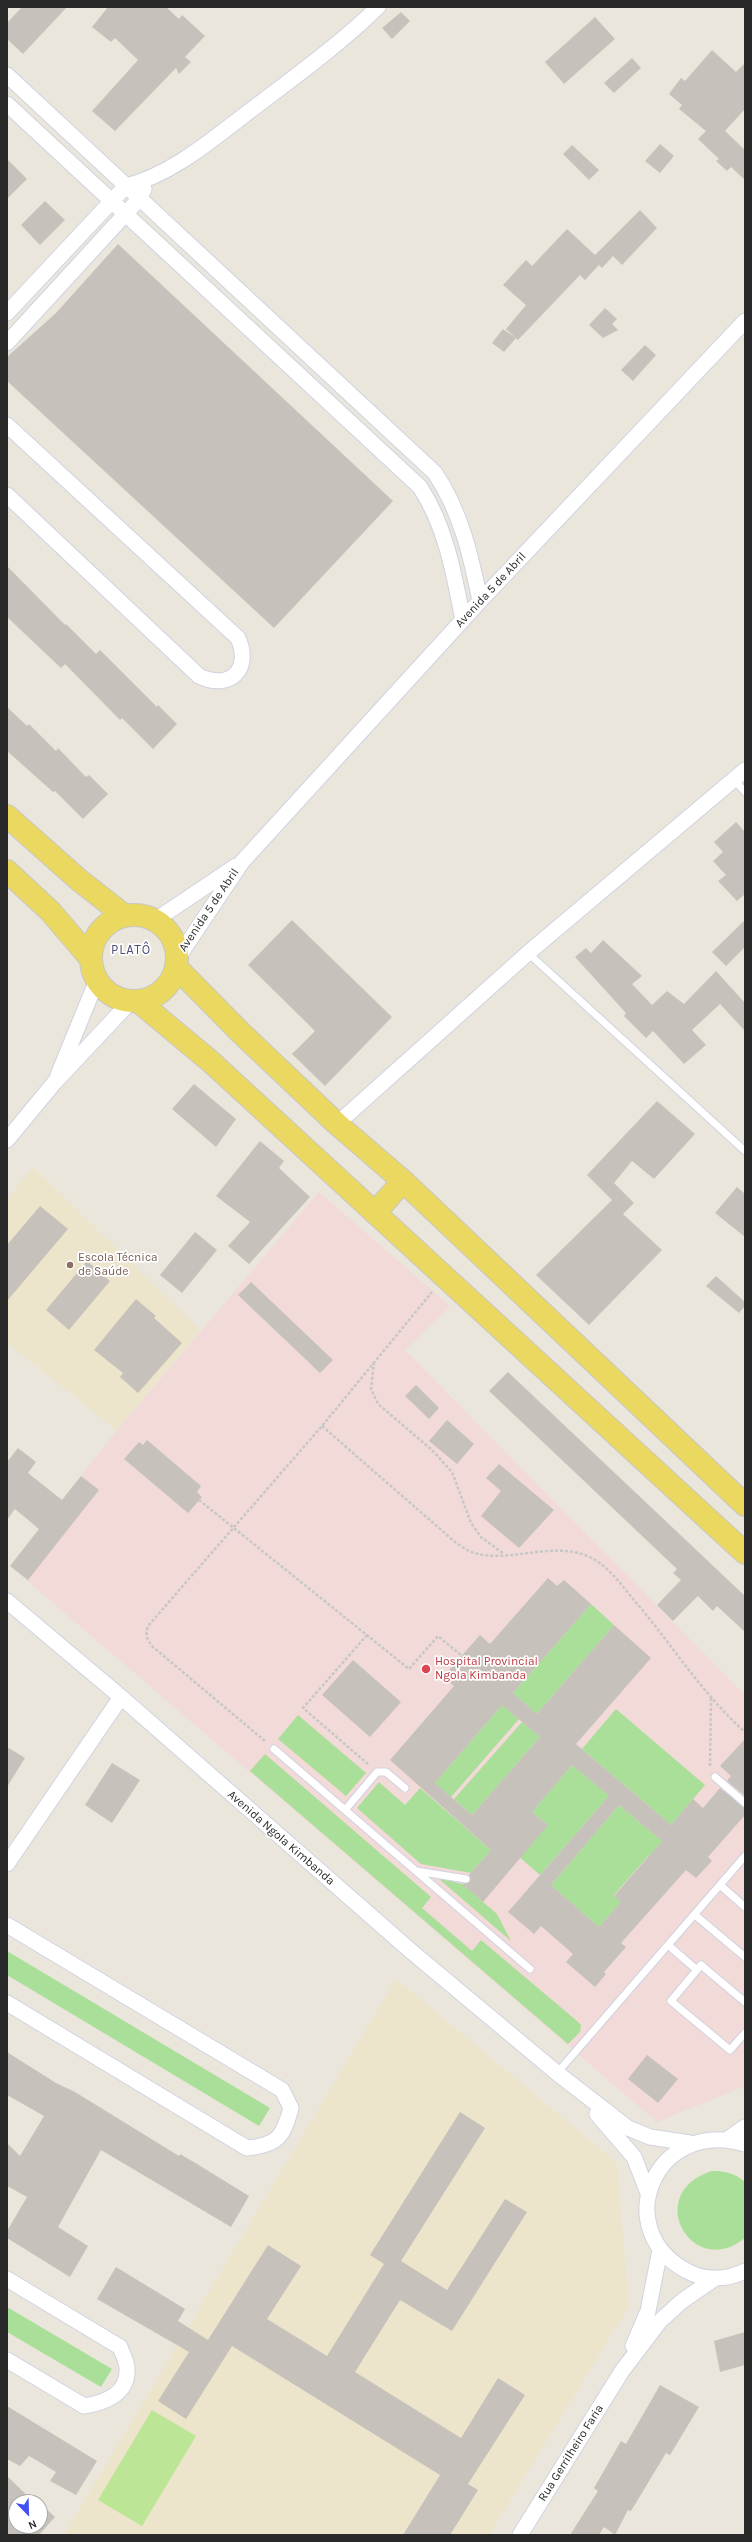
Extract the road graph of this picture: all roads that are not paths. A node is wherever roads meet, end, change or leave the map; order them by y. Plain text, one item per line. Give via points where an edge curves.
1 (378, 7) edge
2 (7, 75) edge
3 (7, 104) edge
4 (147, 181) junction
5 (126, 186) junction
6 (140, 198) junction
7 (112, 202) junction
8 (125, 214) junction
9 (7, 313) edge
10 (745, 321) edge
11 (7, 343) edge
12 (7, 425) edge
13 (7, 495) edge
14 (480, 601) junction
15 (463, 620) junction
16 (745, 770) edge
17 (734, 780) junction
18 (745, 792) edge
19 (7, 816) edge
20 (242, 862) junction
21 (7, 871) edge
22 (125, 916) junction
23 (154, 920) junction
24 (528, 953) junction
25 (91, 959) junction
26 (176, 963) junction
27 (96, 980) junction
28 (134, 1001) junction
29 (54, 1083) junction
30 (337, 1124) junction
31 (7, 1140) edge
32 (745, 1151) edge
33 (403, 1181) junction
34 (376, 1213) junction
35 (745, 1505) edge
36 (745, 1553) edge
37 (7, 1601) edge
38 (121, 1697) junction
39 (274, 1749) road end
40 (715, 1777) road end
41 (405, 1788) dead end
42 (745, 1803) edge
43 (345, 1810) junction
44 (745, 1856) edge
45 (7, 1864) edge
46 (416, 1871) junction
47 (466, 1879) dead end
48 (720, 1886) junction
49 (745, 1907) edge
50 (695, 1915) junction
51 (7, 1925) edge
52 (668, 1945) junction
53 (745, 1957) edge
54 (530, 1968) dead end
55 (697, 1970) junction
56 (745, 2002) edge
57 (7, 2003) edge
58 (745, 2033) edge
59 (557, 2073) junction
60 (745, 2127) edge
61 (728, 2139) junction
62 (690, 2143) junction
63 (745, 2144) edge
64 (648, 2193) junction
65 (660, 2250) junction
66 (741, 2276) edge
67 (7, 2279) edge
68 (714, 2279) junction
69 (7, 2360) edge
70 (622, 2371) junction
71 (520, 2535) edge

1 - 4 street via 308,68 211,141
2 - 5 street
3 - 7 street
4 - 5 street
4 - 6 street
5 - 6 street
5 - 7 street
6 - 8 street
6 - 14 street via 435,474 449,495 461,524
7 - 8 street
7 - 9 street
8 - 11 street
8 - 15 street via 420,487 431,504 442,531
10 - 14 street, Avenida 5 de Abril
12 - 13 street via 238,638 243,655 241,667 235,675 225,681 211,682 199,676
14 - 15 street, Avenida 5 de Abril
15 - 20 street, Avenida 5 de Abril
16 - 17 street
17 - 18 lane
17 - 24 street
19 - 22 main road via 79,880
20 - 23 street, Avenida 5 de Abril
20 - 26 street, Avenida 5 de Abril
21 - 25 main road via 50,911
22 - 23 main road via 141,916
22 - 25 main road via 114,920 97,936
23 - 26 main road via 166,930 174,944
24 - 30 street
24 - 32 lane
25 - 27 main road
26 - 28 main road via 166,986 158,994
26 - 30 main road via 240,1032
27 - 28 main road via 117,998
27 - 29 street
28 - 29 street
28 - 34 main road via 210,1061
29 - 31 street
30 - 33 main road
33 - 34 main road
33 - 35 main road
34 - 36 main road
37 - 38 street, Avenida Ngola Kimbanda
38 - 45 street
38 - 59 street, Avenida Ngola Kimbanda via 412,1952
39 - 43 lane
40 - 42 lane
41 - 43 lane via 386,1772 377,1772
43 - 46 lane
44 - 48 lane
46 - 47 lane
46 - 54 lane
48 - 49 lane
48 - 50 lane
50 - 52 lane
50 - 53 lane
51 - 57 street via 282,2090 290,2108 285,2130 268,2146 247,2148
52 - 55 lane
52 - 59 lane
55 - 56 lane via 702,1964
55 - 58 lane via 671,2001 730,2050
59 - 62 street via 628,2128 650,2138
59 - 64 street via 612,2129 634,2157
60 - 61 street
61 - 62 street
61 - 63 street
62 - 64 street via 670,2156 655,2174
64 - 65 street via 647,2213 651,2232
65 - 68 street via 674,2265 693,2274
65 - 70 street, Rua Gerrilheiro Faria via 648,2311
66 - 68 street
67 - 69 street via 120,2346 127,2368 122,2387 105,2402 84,2406
68 - 70 street, Rua Gerrilheiro Faria via 682,2301 660,2321
70 - 71 street, Rua Gerrilheiro Faria

